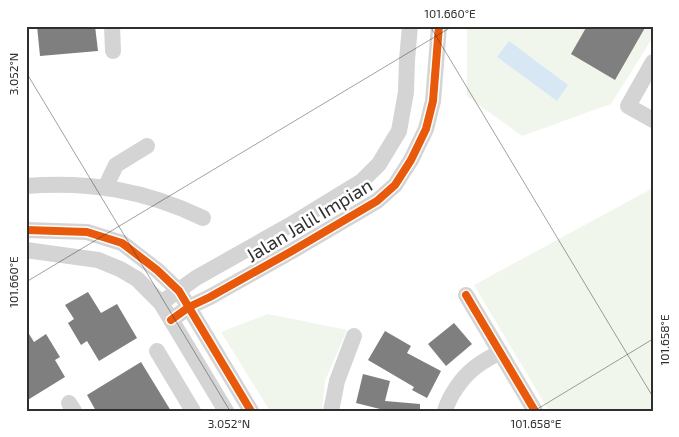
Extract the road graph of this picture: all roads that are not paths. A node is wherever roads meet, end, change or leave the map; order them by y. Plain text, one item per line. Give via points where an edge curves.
1 (112, 26) edge
2 (410, 26) edge
3 (439, 26) edge
4 (113, 51) dead end
5 (653, 62) edge
6 (653, 120) edge
7 (147, 146) dead end
8 (26, 186) edge
9 (106, 186) junction
10 (202, 218) dead end
11 (29, 229) edge
12 (27, 251) edge
13 (157, 270) junction
14 (196, 278) junction
15 (179, 291) junction
16 (466, 295) dead end
17 (210, 297) junction
18 (160, 303) junction
19 (189, 307) junction
20 (170, 320) junction
21 (205, 334) junction
22 (354, 336) dead end
23 (157, 351) dead end
24 (500, 352) junction
25 (193, 411) edge
26 (226, 411) edge
27 (251, 411) edge
28 (331, 411) edge
29 (445, 411) edge
30 (535, 411) edge

1 - 4 street
2 - 14 street, Jalan Jalil Impian via 406,92 399,131 379,164 362,181
3 - 17 street, Jalan Jalil Impian via 433,101 426,129 395,185 377,201
5 - 6 street via 628,106
7 - 9 street via 116,165
8 - 9 street
9 - 10 street via 154,198
11 - 13 street via 87,232 122,243
12 - 18 street via 110,264 137,279
13 - 14 street
13 - 15 street
14 - 15 street, Jalan Jalil Impian
15 - 18 street, Jalan Jalil Impian
15 - 19 street
16 - 24 street
17 - 19 street, Jalan Jalil Impian
17 - 21 street
18 - 20 street
19 - 20 street, Jalan Jalil Impian
19 - 21 street
20 - 26 street
21 - 27 street
22 - 28 street via 337,381
23 - 25 street
24 - 29 street via 473,369 455,391
24 - 30 street

